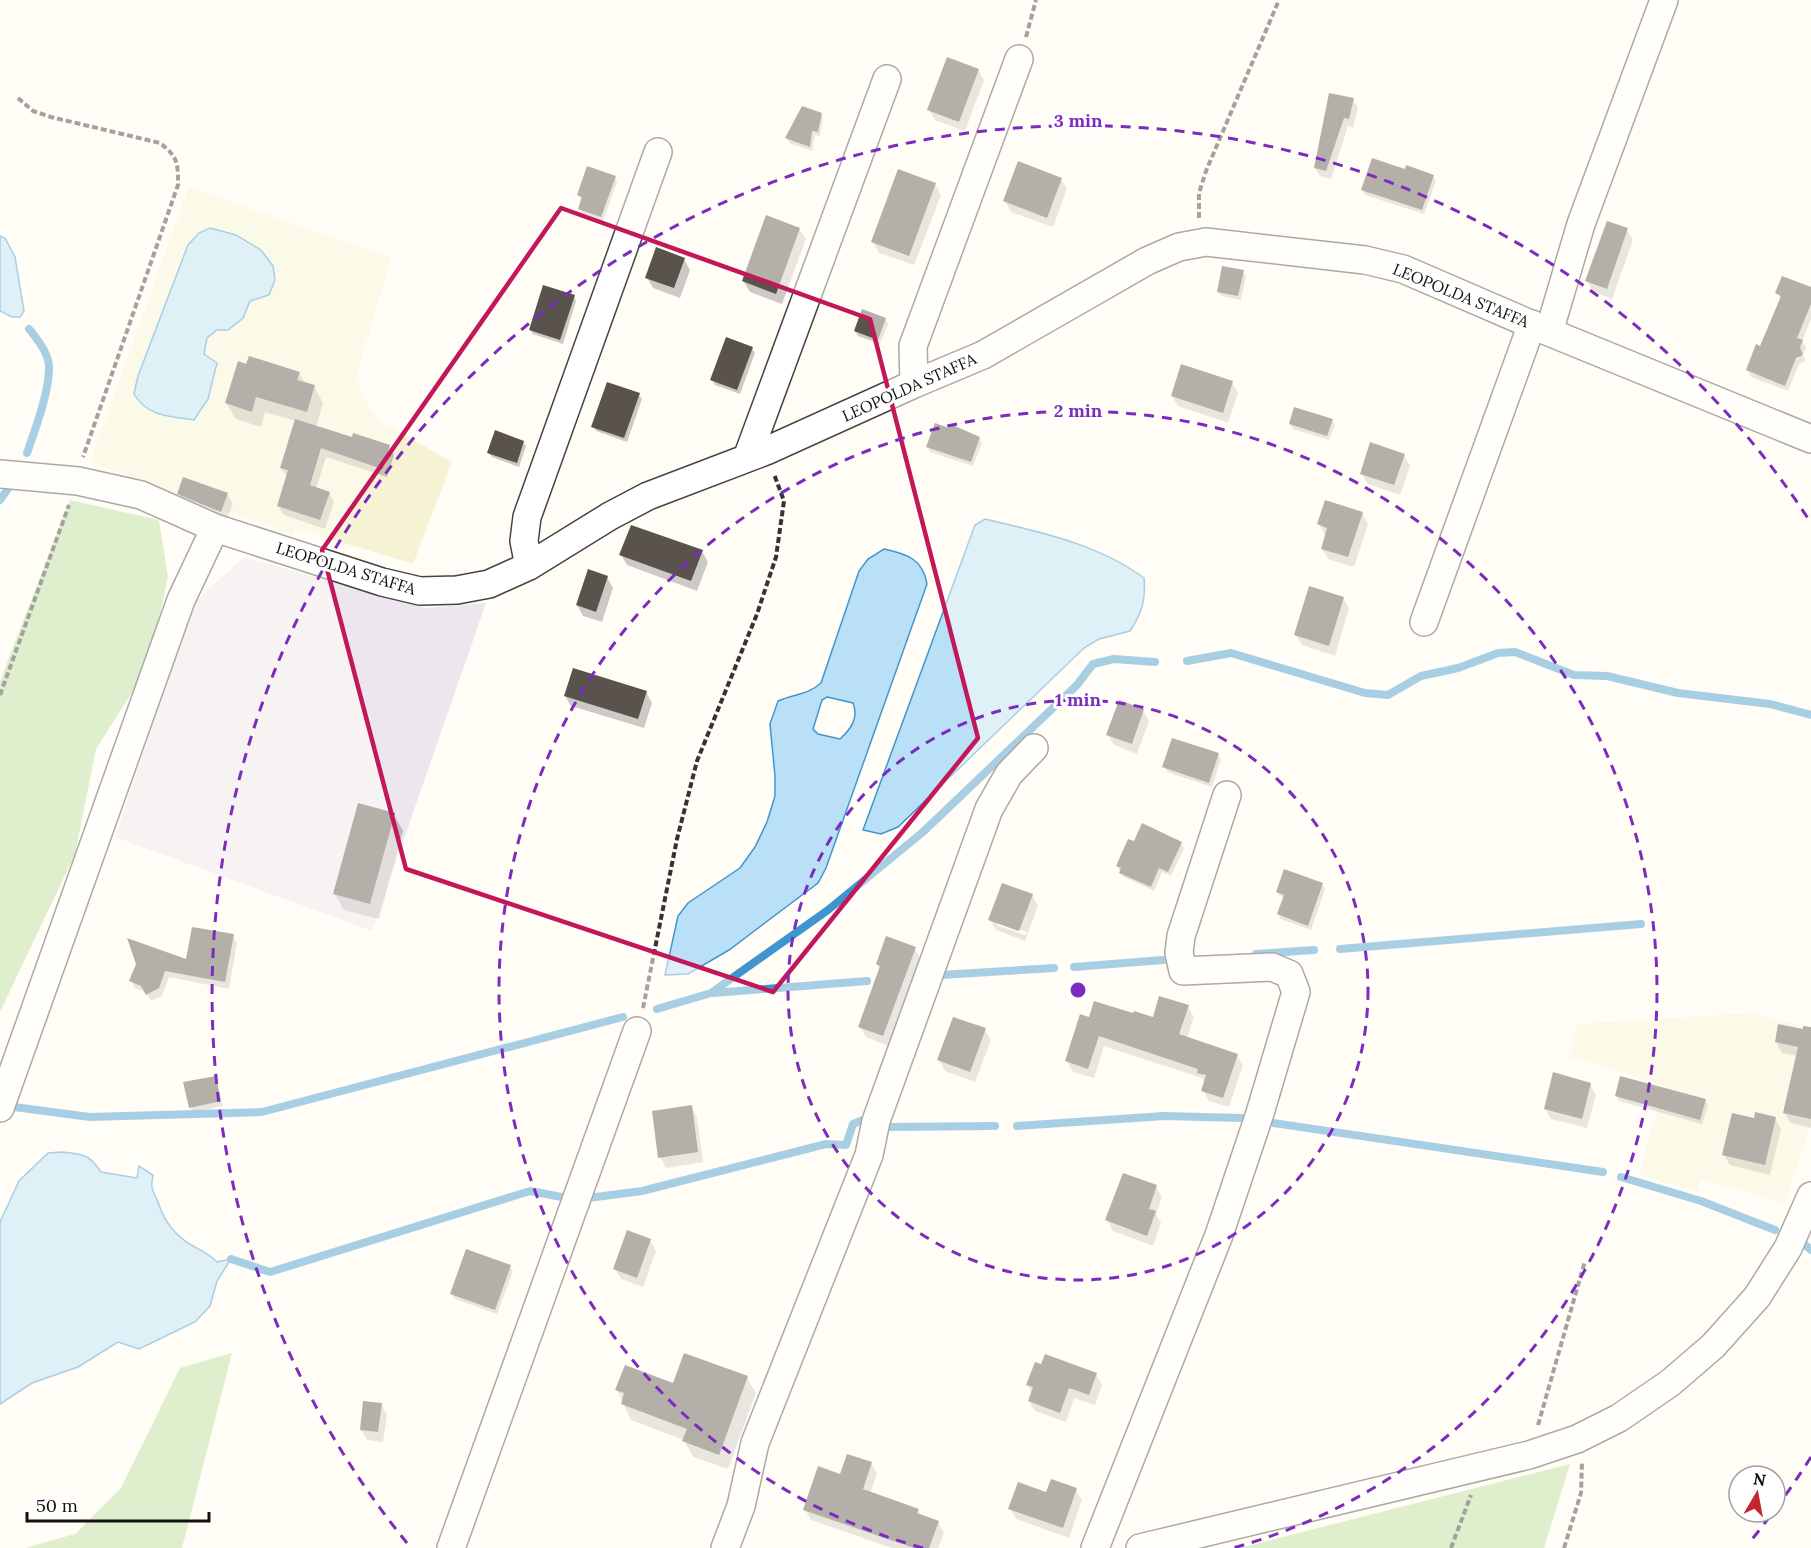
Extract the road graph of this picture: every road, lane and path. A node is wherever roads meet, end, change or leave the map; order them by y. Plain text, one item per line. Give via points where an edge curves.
1 (1036, 0) edge
2 (1279, 0) edge
3 (1664, 0) edge
4 (1019, 59) joint
5 (887, 79) dead end
6 (18, 98) dead end
7 (658, 152) dead end
8 (1206, 242) junction
9 (1541, 328) junction
10 (914, 384) junction
11 (1811, 439) edge
12 (757, 455) junction
13 (0, 474) edge
14 (78, 481) junction
15 (214, 528) junction
16 (529, 566) junction
17 (1424, 622) dead end
18 (0, 695) edge
19 (1034, 748) dead end
20 (1227, 795) dead end
21 (637, 1031) joint
22 (0, 1108) edge
23 (1811, 1196) edge
24 (1585, 1261) dead end
25 (1577, 1439) junction
26 (1529, 1455) junction
27 (1482, 1466) junction
28 (451, 1548) edge
29 (725, 1548) edge
30 (1095, 1548) edge
31 (1140, 1548) edge
32 (1451, 1548) edge
33 (1564, 1548) edge

1 - 4 path
2 - 8 path via 1199,193 1198,215
3 - 9 street
4 - 10 street via 913,346
5 - 12 street
6 - 14 path via 33,111 51,117 160,144 173,154 178,166 178,185
7 - 16 street via 527,517 524,541
8 - 9 street, LEOPOLDA STAFFA via 1365,260 1403,269
8 - 10 street, LEOPOLDA STAFFA via 1147,261 983,355
9 - 11 street, LEOPOLDA STAFFA
9 - 17 street
10 - 12 street, LEOPOLDA STAFFA
12 - 16 street, LEOPOLDA STAFFA via 648,496
12 - 21 path via 784,501 776,557 697,761
13 - 14 street, LEOPOLDA STAFFA
14 - 15 street, LEOPOLDA STAFFA via 141,495
14 - 18 path
15 - 16 street, LEOPOLDA STAFFA via 420,591 489,584
15 - 22 street via 181,600
19 - 29 street via 1009,774 989,809 876,1121 869,1155 755,1443 741,1506
20 - 30 street via 1181,936 1183,971 1272,967 1289,974 1296,992 1219,1235
21 - 28 street
23 - 25 street via 1788,1248 1757,1297 1713,1346 1670,1383 1619,1418
24 - 26 path
25 - 26 street
25 - 33 path via 1583,1468 1581,1493
26 - 27 street
27 - 31 street
27 - 32 path

